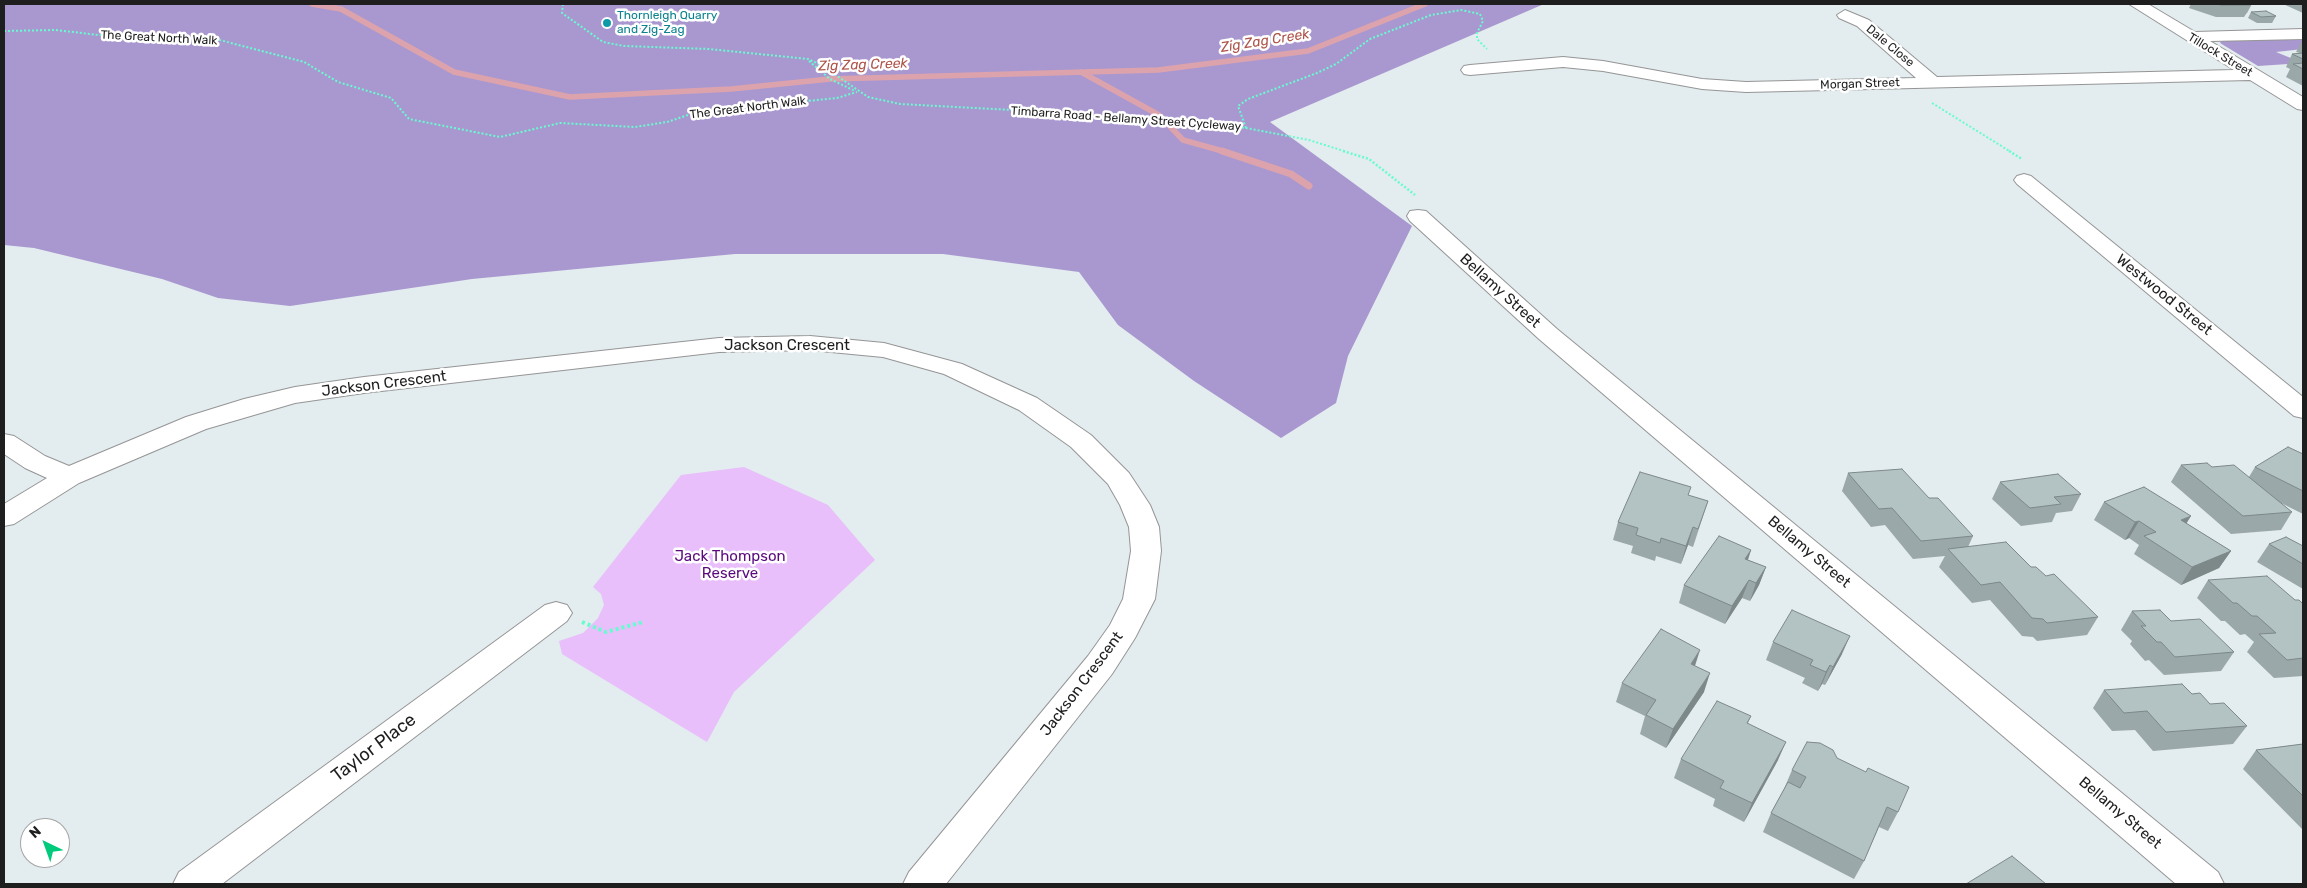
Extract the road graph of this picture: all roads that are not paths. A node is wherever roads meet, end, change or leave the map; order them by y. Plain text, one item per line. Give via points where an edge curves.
1 (2137, 4) edge
2 (1845, 14) dead end
3 (2303, 34) edge
4 (2191, 37) junction
5 (1470, 70) dead end
6 (2253, 75) junction
7 (1931, 81) junction
8 (2303, 105) edge
9 (2024, 180) road end
10 (1418, 216) road end
11 (2303, 410) edge
12 (4, 442) edge
13 (68, 476) junction
14 (4, 517) edge
15 (556, 613) dead end
16 (193, 884) edge
17 (923, 884) edge
18 (2204, 884) edge

1 - 4 street, Tillock Street
2 - 7 street, Dale Close via 1863,23
3 - 4 street
4 - 6 street, Tillock Street
5 - 7 street, Morgan Street via 1563,62 1720,86
6 - 7 street, Morgan Street
6 - 8 street, Tillock Street
9 - 11 street, Westwood Street
10 - 18 street, Bellamy Street via 1556,340
12 - 13 street via 35,462
13 - 14 street, Jackson Crescent
13 - 17 street, Jackson Crescent via 196,423 295,396 364,385 719,345 810,343 884,350 953,369 990,384 1028,404 1081,441 1119,479 1135,504 1144,528 1144,575 1139,599 1124,630 1100,665
15 - 16 street, Taylor Place

